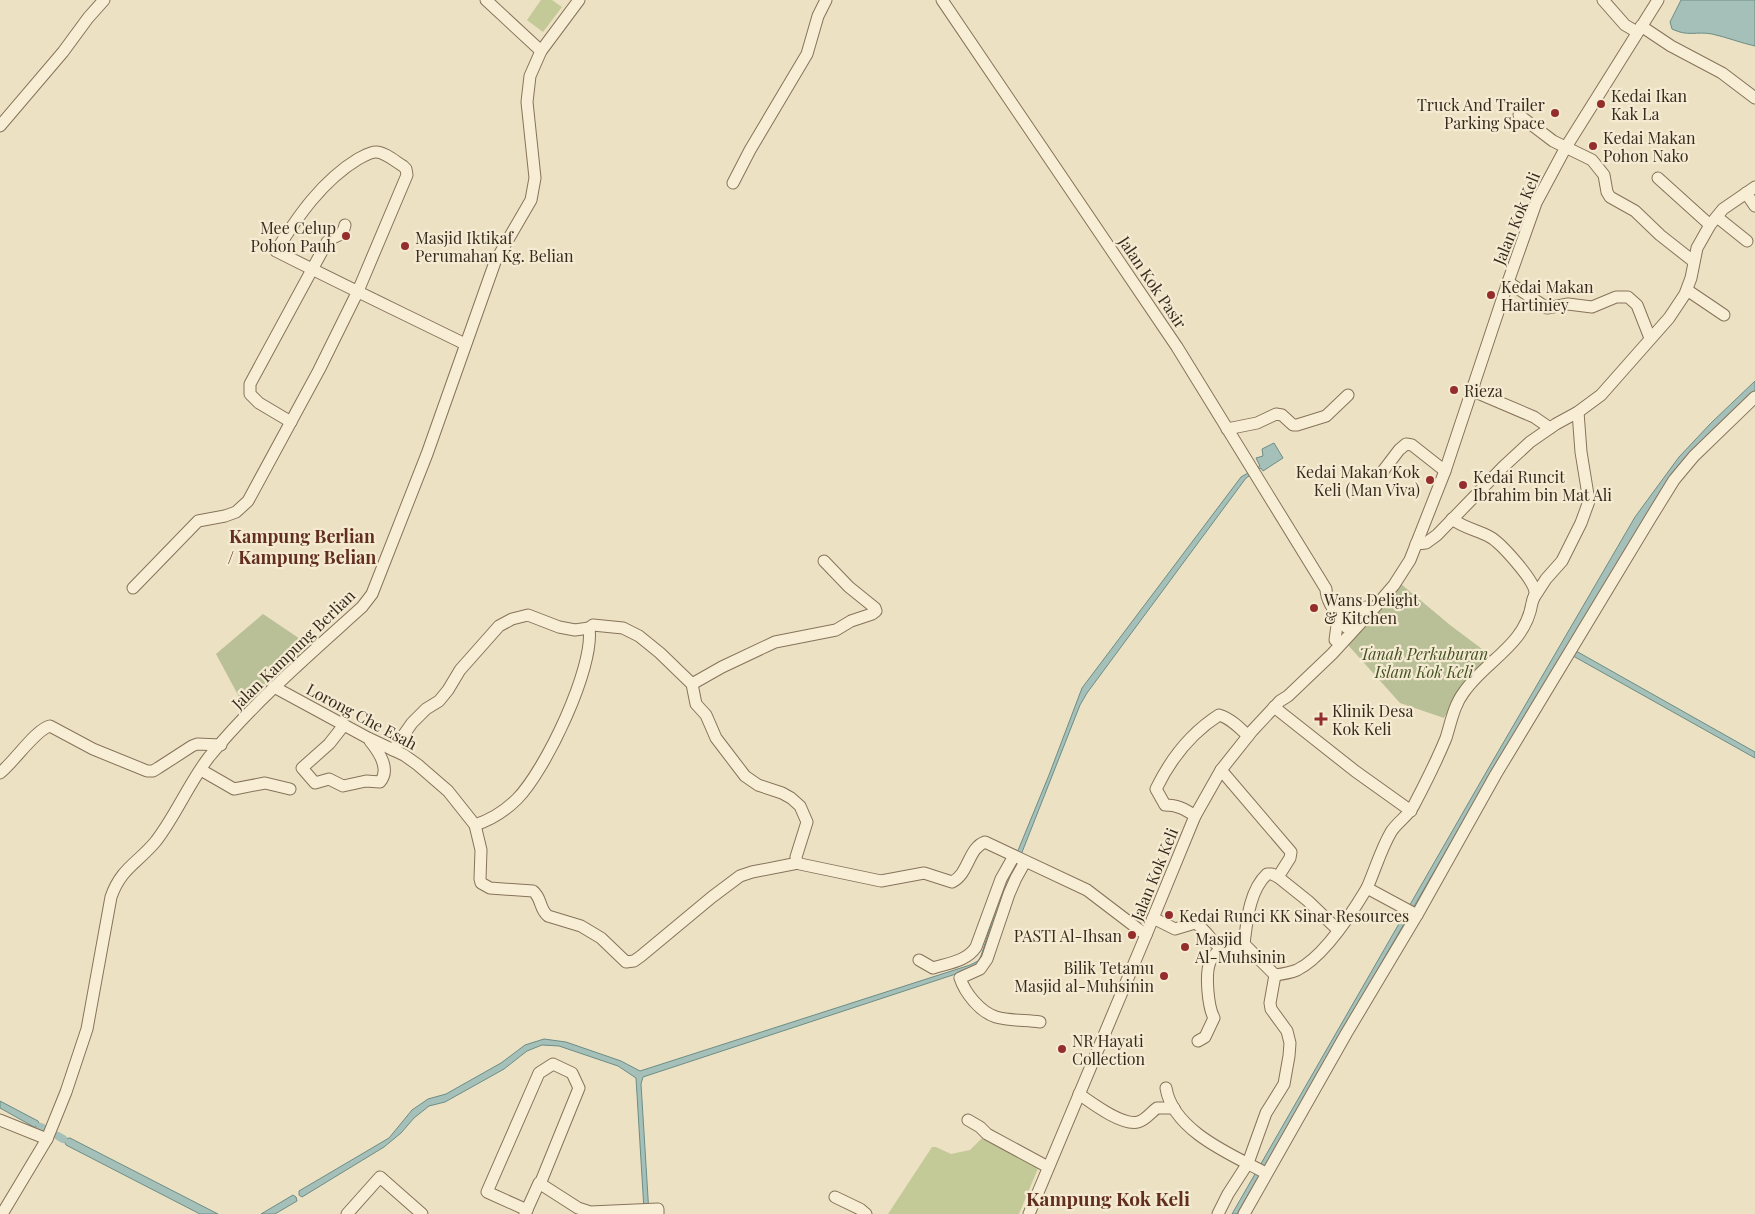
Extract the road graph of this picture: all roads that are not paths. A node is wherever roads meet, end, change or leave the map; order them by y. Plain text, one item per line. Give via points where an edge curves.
1 (104, 0) edge
2 (486, 0) edge
3 (579, 0) edge
4 (826, 0) edge
5 (942, 0) edge
6 (1603, 0) edge
7 (1658, 0) edge
8 (1639, 29) junction
9 (541, 51) junction
10 (1755, 98) edge
11 (1519, 115) dead end
12 (0, 126) edge
13 (1566, 147) junction
14 (1658, 178) dead end
15 (733, 183) dead end
16 (1750, 190) edge
17 (1755, 206) edge
18 (1713, 221) junction
19 (345, 225) dead end
20 (1747, 241) dead end
21 (1694, 260) junction
22 (312, 270) junction
23 (1508, 282) junction
24 (1687, 290) junction
25 (358, 291) junction
26 (1724, 315) dead end
27 (1650, 338) junction
28 (465, 344) junction
29 (1473, 389) junction
30 (1348, 395) dead end
31 (1755, 397) edge
32 (1578, 412) junction
33 (291, 422) junction
34 (1550, 428) junction
35 (1227, 429) junction
36 (1383, 471) dead end
37 (1445, 471) junction
38 (1452, 519) junction
39 (1414, 548) junction
40 (824, 560) dead end
41 (133, 588) dead end
42 (1533, 599) junction
43 (1336, 606) junction
44 (1371, 607) junction
45 (1349, 625) junction
46 (588, 628) junction
47 (1335, 640) junction
48 (1332, 654) junction
49 (692, 684) junction
50 (274, 686) junction
51 (1277, 704) junction
52 (344, 725) junction
53 (1248, 736) junction
54 (368, 738) junction
55 (221, 745) junction
56 (393, 750) junction
57 (201, 770) junction
58 (1221, 770) junction
59 (0, 773) edge
60 (290, 789) dead end
61 (1412, 811) junction
62 (1195, 816) junction
63 (475, 825) junction
64 (1014, 856) junction
65 (1025, 862) junction
66 (798, 864) junction
67 (1278, 877) junction
68 (1367, 888) junction
69 (1411, 912) junction
70 (1153, 918) junction
71 (1338, 930) junction
72 (1146, 935) junction
73 (1244, 944) junction
74 (1220, 949) junction
75 (920, 960) dead end
76 (1275, 975) junction
77 (1040, 1022) dead end
78 (1198, 1041) dead end
79 (1166, 1088) dead end
80 (1079, 1094) junction
81 (1174, 1108) junction
82 (0, 1120) edge
83 (968, 1120) dead end
84 (47, 1139) junction
85 (1048, 1167) junction
86 (1259, 1169) junction
87 (540, 1184) junction
88 (835, 1197) dead end
89 (526, 1212) edge
90 (658, 1212) edge
91 (2, 1214) edge
92 (347, 1214) edge
93 (422, 1214) edge
94 (866, 1214) edge
95 (1029, 1214) edge
96 (1218, 1214) edge
97 (1244, 1214) edge

1 - 12 street
2 - 9 street
3 - 9 street, Jalan Kampung Berlian
4 - 15 street via 807,54
5 - 35 street, Jalan Kok Pasir via 1172,340
6 - 8 street via 1624,25
7 - 8 street, Jalan Kok Keli
8 - 10 street via 1729,78
8 - 13 street, Jalan Kok Keli
9 - 28 street, Jalan Kampung Berlian via 530,76 527,102 535,178 531,200 495,262
11 - 13 street
13 - 21 street via 1599,167 1610,196 1636,211
13 - 23 street, Jalan Kok Keli via 1536,204
14 - 18 street
16 - 17 street
16 - 18 street
18 - 20 street
18 - 21 street via 1697,248
19 - 22 street via 340,235 329,240
21 - 24 street
22 - 25 street
22 - 25 street via 276,252 320,190 342,170 370,153 382,153 404,166 407,175
22 - 33 street via 250,384 250,394 259,403
23 - 27 street via 1547,308 1568,304 1592,306 1616,297 1628,297 1637,305
23 - 29 street, Jalan Kok Keli
24 - 26 street
24 - 27 street via 1669,318
25 - 28 street
25 - 33 street
27 - 32 street via 1601,395
28 - 50 street, Jalan Kampung Berlian via 427,454 372,594 362,608
29 - 34 street via 1534,417
29 - 37 street, Jalan Kok Keli
30 - 35 street via 1326,416 1297,426 1276,414 1257,423
31 - 69 street via 1705,444 1674,480
32 - 34 street
32 - 42 street via 1589,501 1562,562
33 - 41 street via 248,501 236,512 198,521
34 - 38 street via 1513,457
35 - 43 street, Jalan Kok Pasir via 1326,589 1326,595
36 - 37 street via 1406,444
37 - 39 street, Jalan Kok Keli
38 - 39 street via 1430,541
38 - 42 street via 1489,536 1504,549 1532,584
39 - 44 street, Jalan Kok Keli via 1404,556
40 - 49 street via 875,608 872,614 836,630 775,642
42 - 61 street via 1518,637 1459,700
43 - 44 street via 1352,610
43 - 45 street, Jalan Kok Pasir
43 - 47 street
44 - 45 street, Jalan Kok Keli
44 - 48 street, Jalan Kok Keli
45 - 47 street, Jalan Kok Keli
45 - 48 street
46 - 49 street via 593,625 623,628 639,636
46 - 56 street via 559,627 528,615 499,626 460,670 440,701 412,723
46 - 63 street via 589,652 573,702 538,774 517,800 488,821
47 - 51 street, Jalan Kok Keli via 1283,693
48 - 51 street, Jalan Kok Keli
49 - 66 street via 696,704 706,715 716,738 745,776 777,790 800,806 807,826 796,857
50 - 52 street, Lorong Che Esah
50 - 55 street, Jalan Kampung Berlian
51 - 53 street, Jalan Kok Keli
51 - 61 street via 1355,771
52 - 54 street, Lorong Che Esah
52 - 54 street via 329,744 302,768 315,783 329,779 343,786 380,782 384,766 379,751
53 - 58 street, Jalan Kok Keli
53 - 62 street via 1219,715 1199,730 1163,774 1156,789 1165,805 1183,808
54 - 56 street, Lorong Che Esah
55 - 57 street, Jalan Kampung Berlian
55 - 59 street via 197,744 158,768 147,771 93,750 50,726 37,734
56 - 63 street, Lorong Che Esah via 418,765 448,791
57 - 60 street via 234,789 265,782
57 - 84 street, Jalan Kampung Berlian via 156,840 116,884 87,1029
58 - 62 street, Jalan Kok Keli
58 - 67 street via 1291,852
61 - 68 street via 1389,835
62 - 70 street, Jalan Kok Keli
63 - 66 street, Lorong Che Esah via 481,850 480,879 484,885 533,891 539,897 544,913 581,926 626,962 634,962 740,876
64 - 65 street
64 - 66 street via 985,842 952,882 924,873 882,881
64 - 75 street via 1001,879 972,954 933,968
65 - 72 street via 1093,894
65 - 77 street via 1012,886 983,965 960,978 966,993 987,1013
67 - 71 street
67 - 73 street via 1267,874 1258,887 1249,911
68 - 69 street
68 - 71 street
69 - 86 street via 1346,1034
70 - 72 street, Jalan Kok Keli
70 - 74 street via 1175,929 1195,923
71 - 76 street via 1306,965 1290,973
72 - 80 street, Jalan Kok Keli
73 - 74 street via 1232,952
73 - 76 street
74 - 78 street via 1210,961 1208,971 1210,1007 1214,1018 1205,1037
76 - 86 street via 1270,1003 1272,1013 1286,1031 1290,1043 1289,1056 1284,1084 1266,1113
79 - 81 street
80 - 81 street via 1129,1122 1142,1120 1157,1108
80 - 85 street, Jalan Kok Keli
81 - 86 street via 1203,1138
82 - 84 street
83 - 85 street
84 - 91 street, Jalan Kampung Berlian
85 - 95 street, Jalan Kok Keli
86 - 96 street via 1228,1194
86 - 97 street
87 - 89 street
87 - 89 street via 579,1088 572,1073 553,1064 539,1073 487,1192
87 - 90 street via 590,1212
88 - 94 street
92 - 93 street via 380,1177

